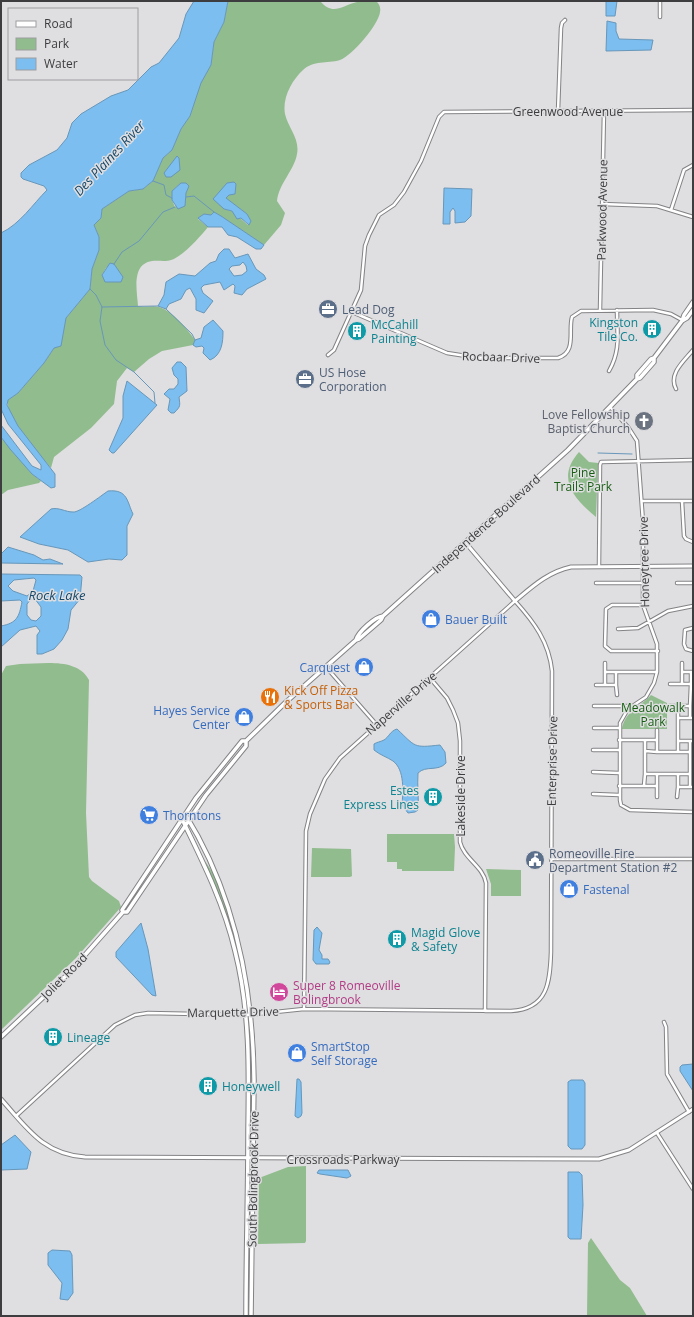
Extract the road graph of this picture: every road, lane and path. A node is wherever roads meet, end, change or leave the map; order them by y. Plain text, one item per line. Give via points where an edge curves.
1 (660, 1) edge
2 (660, 17) dead end
3 (565, 20) dead end
4 (693, 110) edge
5 (558, 111) junction
6 (604, 111) junction
7 (693, 165) edge
8 (602, 204) junction
9 (671, 210) junction
10 (693, 217) edge
11 (693, 302) edge
12 (600, 310) junction
13 (617, 310) junction
14 (693, 310) edge
15 (352, 312) junction
16 (682, 321) junction
17 (693, 350) edge
18 (328, 355) dead end
19 (609, 371) dead end
20 (676, 389) dead end
21 (611, 408) junction
22 (639, 460) junction
23 (693, 460) edge
24 (642, 501) junction
25 (682, 501) junction
26 (693, 501) edge
27 (465, 542) junction
28 (693, 542) edge
29 (599, 566) junction
30 (644, 566) junction
31 (693, 566) edge
32 (596, 583) dead end
33 (644, 583) junction
34 (677, 583) dead end
35 (693, 583) edge
36 (515, 601) junction
37 (643, 605) junction
38 (693, 606) edge
39 (649, 623) junction
40 (693, 628) edge
41 (618, 629) dead end
42 (658, 651) junction
43 (693, 651) edge
44 (605, 663) dead end
45 (682, 663) dead end
46 (326, 667) junction
47 (605, 672) junction
48 (616, 672) junction
49 (657, 672) junction
50 (682, 672) junction
51 (692, 672) edge
52 (430, 678) junction
53 (670, 684) dead end
54 (682, 684) junction
55 (690, 684) junction
56 (596, 685) dead end
57 (605, 685) junction
58 (616, 685) junction
59 (617, 695) dead end
60 (594, 706) dead end
61 (631, 706) junction
62 (668, 706) dead end
63 (678, 706) junction
64 (690, 706) junction
65 (678, 718) junction
66 (692, 718) edge
67 (376, 724) junction
68 (594, 728) dead end
69 (619, 728) junction
70 (657, 730) dead end
71 (620, 740) junction
72 (645, 740) junction
73 (657, 740) junction
74 (246, 741) junction
75 (678, 741) junction
76 (691, 741) edge
77 (593, 750) dead end
78 (620, 750) junction
79 (645, 751) junction
80 (657, 752) junction
81 (678, 752) junction
82 (690, 752) junction
83 (593, 772) dead end
84 (619, 773) junction
85 (645, 774) junction
86 (657, 774) junction
87 (678, 774) junction
88 (690, 774) junction
89 (619, 786) junction
90 (644, 786) junction
91 (657, 786) junction
92 (678, 787) junction
93 (691, 787) edge
94 (593, 794) dead end
95 (619, 795) junction
96 (657, 797) dead end
97 (677, 797) dead end
98 (693, 812) edge
99 (185, 814) junction
100 (182, 819) junction
101 (189, 821) junction
102 (186, 826) junction
103 (551, 859) junction
104 (693, 859) edge
105 (123, 912) junction
106 (534, 1005) joint
107 (304, 1009) junction
108 (485, 1011) junction
109 (251, 1014) junction
110 (246, 1015) junction
111 (664, 1022) dead end
112 (1, 1037) edge
113 (1, 1099) edge
114 (693, 1109) edge
115 (689, 1112) junction
116 (16, 1116) junction
117 (657, 1133) junction
118 (248, 1158) junction
119 (254, 1159) junction
120 (693, 1189) edge
121 (246, 1316) edge
122 (251, 1316) edge

1 - 2 street
3 - 5 street via 561,28
4 - 6 street, Greenwood Avenue
5 - 6 street, Greenwood Avenue
5 - 15 street, Greenwood Avenue via 444,112 439,117 421,161 404,192 394,205 380,215 369,234 365,246 363,282
6 - 8 street, Parkwood Avenue
7 - 9 street via 684,170
8 - 9 street via 649,205
8 - 12 street, Parkwood Avenue
9 - 10 street
11 - 16 main road, Independence Boulevard
12 - 13 street
12 - 15 street, Rocbaar Drive via 581,311 572,317 569,352 564,356 536,358 479,358 447,353
13 - 16 street via 661,311
13 - 19 street via 617,358
14 - 16 main road, Independence Boulevard
15 - 18 street via 334,350
16 - 21 main road, Independence Boulevard
17 - 20 street via 674,373 672,382
21 - 22 street, Honeytree Drive via 634,434
21 - 27 main road, Independence Boulevard
22 - 23 street
22 - 24 street, Honeytree Drive
22 - 29 street via 601,462
24 - 25 street
24 - 30 street, Honeytree Drive
25 - 26 street
25 - 28 street via 684,536
27 - 36 street, Enterprise Drive
27 - 46 main road, Independence Boulevard via 360,640 356,640
29 - 30 street, Naperville Drive
29 - 36 street, Naperville Drive via 571,567 552,572
30 - 31 street, Naperville Drive
30 - 33 street, Honeytree Drive
32 - 33 street
33 - 37 street, Honeytree Drive
34 - 35 street
36 - 52 street, Naperville Drive
36 - 103 street, Enterprise Drive via 540,632 551,661
37 - 39 street, Honeytree Drive
37 - 42 street via 612,605 606,609 606,648 611,651
38 - 39 street via 668,612
39 - 41 street via 638,628
39 - 42 street, Honeytree Drive
40 - 43 street via 686,630 684,644 686,649
42 - 49 street, Honeytree Drive
44 - 47 street
45 - 50 street
46 - 67 street
46 - 74 main road, Independence Boulevard
47 - 48 street
47 - 57 street
48 - 49 street
48 - 58 street
49 - 61 street, Honeytree Drive via 649,692 642,700
50 - 51 street
50 - 54 street
51 - 55 street
52 - 67 street, Naperville Drive
52 - 108 street, Lakeside Drive via 447,698 458,723 460,842 464,853 484,875 486,883
53 - 54 street
54 - 55 street
55 - 64 street
56 - 57 street
57 - 58 street
58 - 59 street
60 - 61 street
61 - 69 street, Honeytree Drive via 623,715
62 - 63 street
63 - 64 street
63 - 65 street
64 - 66 street
65 - 66 street
65 - 75 street
67 - 107 street, Naperville Drive via 334,766 325,779 310,814 305,845
68 - 69 street
69 - 71 street, Honeytree Drive
70 - 73 street
71 - 72 street
71 - 78 street, Honeytree Drive
72 - 73 street
72 - 79 street
73 - 80 street
74 - 99 main road, Independence Boulevard via 242,741 222,763
74 - 101 main road, Independence Boulevard via 246,746 212,787
75 - 76 street
75 - 81 street
76 - 82 street
77 - 78 street
78 - 84 street, Honeytree Drive
79 - 80 street
79 - 85 street
80 - 81 street
81 - 82 street
82 - 88 street
83 - 84 street
84 - 89 street, Honeytree Drive
85 - 86 street
85 - 90 street
86 - 87 street
86 - 91 street
87 - 88 street
87 - 92 street
88 - 93 street
89 - 90 street
89 - 95 street, Honeytree Drive
90 - 91 street
91 - 96 street
92 - 93 street
92 - 97 street
94 - 95 street
95 - 98 street via 621,805 630,810
99 - 100 main road, Independence Boulevard
99 - 101 main road, South Bolingbrook Drive
100 - 102 main road, South Bolingbrook Drive
100 - 105 main road, Joliet Road
101 - 102 main road, Joliet Road
101 - 109 main road, South Bolingbrook Drive via 228,904 243,962
102 - 105 main road, Joliet Road via 140,894 126,912
102 - 110 main road, South Bolingbrook Drive via 228,924
103 - 104 street
103 - 106 street, Enterprise Drive via 549,981 544,993
105 - 112 main road, Joliet Road via 69,972
106 - 108 street, Marquette Drive via 517,1011
107 - 108 street, Marquette Drive
107 - 109 street, Marquette Drive
109 - 110 street, Marquette Drive
109 - 119 main road, South Bolingbrook Drive via 254,1053
110 - 116 street, Marquette Drive via 148,1013 126,1019 111,1027
110 - 118 main road, South Bolingbrook Drive via 249,1050
111 - 115 street via 667,1074
113 - 116 street, Crossroads Parkway
114 - 115 street, Crossroads Parkway
115 - 117 street, Crossroads Parkway
116 - 118 street, Crossroads Parkway via 49,1147 72,1156
117 - 119 street, Crossroads Parkway via 629,1150 599,1159
117 - 120 street
118 - 119 street, Crossroads Parkway
118 - 121 main road, South Bolingbrook Drive
119 - 122 main road, South Bolingbrook Drive

